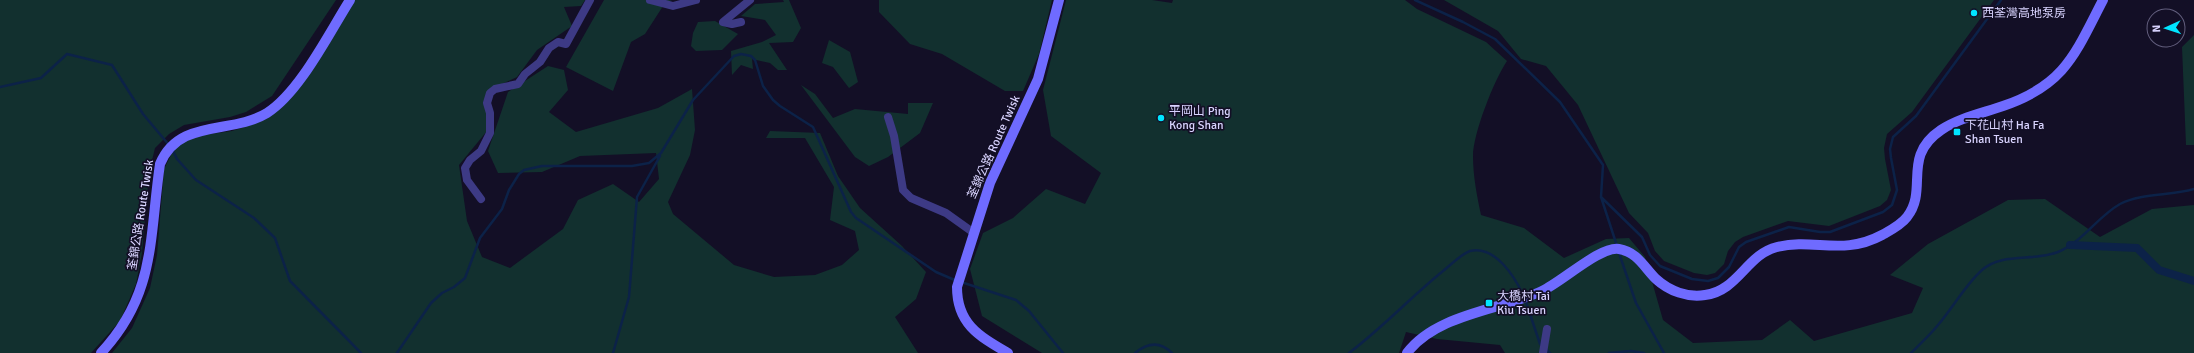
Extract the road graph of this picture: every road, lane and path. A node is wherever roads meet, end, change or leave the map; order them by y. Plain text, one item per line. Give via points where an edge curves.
1 (350, 0) edge
2 (590, 0) edge
3 (650, 0) edge
4 (696, 0) edge
5 (750, 0) edge
6 (1059, 0) edge
7 (2103, 0) edge
8 (741, 22) dead end
9 (888, 117) dead end
10 (481, 199) dead end
11 (974, 233) junction
12 (1547, 329) dead end
13 (101, 353) edge
14 (1008, 353) edge
15 (1407, 353) edge
16 (1543, 353) edge

1 - 13 main road, 荃錦公路 Route Twisk via 300,80 273,108 253,120 194,134 174,142 166,150 160,164 148,262 140,293 125,324
2 - 10 street via 566,44 558,42 549,48 540,62 525,74 518,84 490,93 487,102 490,133 481,152 470,160 465,168 467,180
3 - 4 street via 673,6
5 - 8 street via 723,22
6 - 11 main road, 荃錦公路 Route Twisk via 1036,84 994,173
7 - 15 main road via 2074,55 2053,81 2026,98 1951,124 1930,139 1919,158 1912,210 1906,219 1892,230 1856,245 1788,245 1772,248 1760,255 1732,284 1704,296 1690,296 1669,288 1656,279 1638,257 1627,251 1617,248 1601,252 1546,290 1449,322 1428,332
9 - 11 street via 894,136 902,190 912,198 946,213
11 - 14 main road, 荃錦公路 Route Twisk via 957,287 957,301 965,322
12 - 16 street

